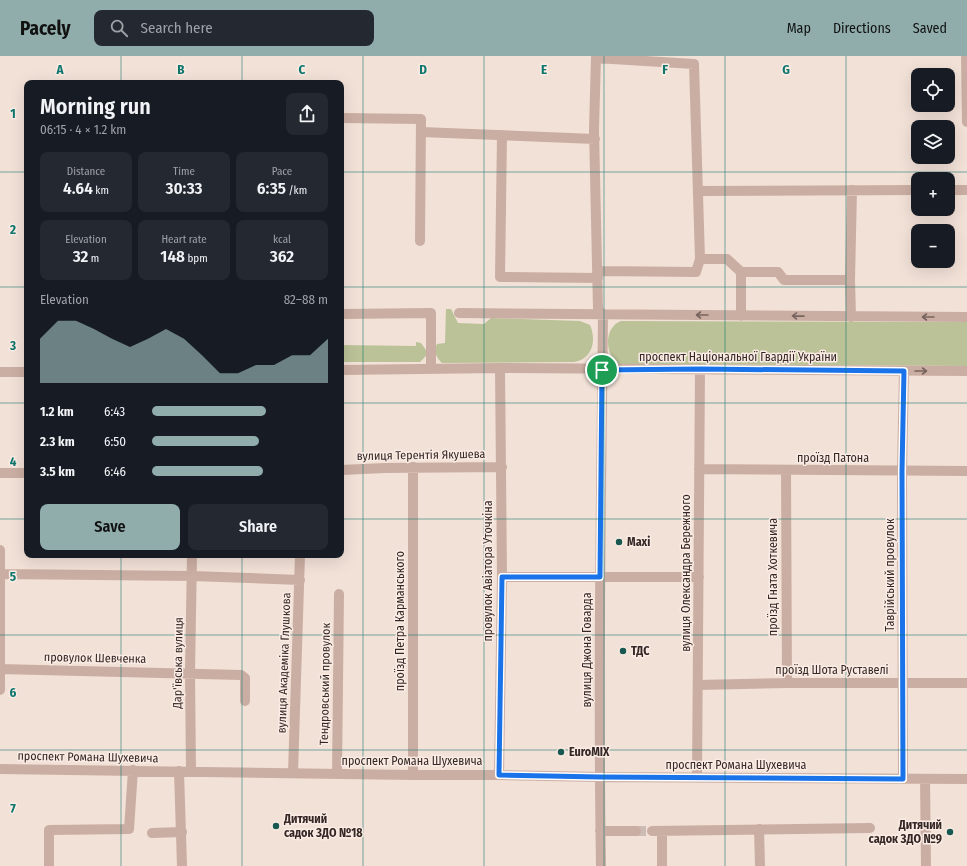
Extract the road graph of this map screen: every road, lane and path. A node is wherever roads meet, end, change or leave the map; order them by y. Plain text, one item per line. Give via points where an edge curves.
1 (966, 56) edge
2 (596, 57) edge
3 (344, 118) edge
4 (967, 122) edge
5 (421, 132) junction
6 (502, 135) junction
7 (595, 139) junction
8 (852, 190) junction
9 (911, 190) edge
10 (955, 190) edge
11 (967, 190) edge
12 (698, 191) junction
13 (420, 240) dead end
14 (700, 258) junction
15 (741, 272) junction
16 (598, 275) junction
17 (850, 280) junction
18 (459, 313) dead end
19 (344, 314) edge
20 (603, 315) junction
21 (741, 316) junction
22 (851, 317) junction
23 (967, 317) edge
24 (431, 368) junction
25 (500, 368) junction
26 (700, 369) junction
27 (344, 370) edge
28 (602, 370) junction
29 (904, 371) junction
30 (967, 371) edge
31 (0, 372) edge
32 (24, 372) edge
33 (502, 467) junction
34 (413, 468) junction
35 (699, 469) junction
36 (344, 470) edge
37 (786, 471) junction
38 (902, 471) junction
39 (967, 471) edge
40 (0, 473) edge
41 (24, 473) edge
42 (0, 550) edge
43 (192, 558) edge
44 (300, 558) edge
45 (1, 574) edge
46 (192, 576) junction
47 (502, 577) junction
48 (600, 577) junction
49 (699, 577) junction
50 (300, 580) junction
51 (340, 594) dead end
52 (0, 625) edge
53 (0, 669) edge
54 (190, 673) junction
55 (787, 683) junction
56 (967, 683) edge
57 (903, 684) junction
58 (698, 685) junction
59 (0, 690) edge
60 (245, 701) dead end
61 (0, 769) edge
62 (133, 770) junction
63 (179, 771) junction
64 (191, 771) junction
65 (294, 772) junction
66 (338, 774) junction
67 (413, 775) junction
68 (499, 775) junction
69 (600, 777) junction
70 (697, 778) junction
71 (903, 779) junction
72 (925, 779) junction
73 (967, 779) edge
74 (870, 828) dead end
75 (759, 829) junction
76 (636, 831) tunnel mouth
77 (182, 832) junction
78 (600, 832) junction
79 (152, 833) dead end
80 (49, 866) edge
81 (182, 866) edge
82 (601, 866) edge
83 (662, 866) edge
84 (760, 866) edge
85 (926, 866) edge

1 - 4 street
2 - 7 street, вулиця Джона Говарда
2 - 12 street via 694,64
3 - 5 street via 421,119
5 - 6 street
5 - 13 street
6 - 7 street
6 - 16 street via 500,277
7 - 16 street, вулиця Джона Говарда
8 - 9 street
8 - 12 street
8 - 17 street
10 - 11 street
12 - 14 street
14 - 15 street via 727,259
14 - 16 street via 696,272
15 - 17 street via 778,272 784,280
15 - 21 street
16 - 20 street, вулиця Джона Говарда via 598,309
17 - 22 street
18 - 20 street
19 - 24 street via 431,313
21 -> 20 street
20 - 28 street, вулиця Джона Говарда
22 -> 21 street
23 -> 22 street
24 - 25 street, проспект Національної Гвардії України
24 - 27 street, проспект Національної Гвардії України
25 - 28 street, проспект Національної Гвардії України
25 - 33 street, провулок Авіатора Уточкіна
26 - 28 street, проспект Національної Гвардії України
26 - 29 street, проспект Національної Гвардії України
26 - 35 street, вулиця Олександра Бережного
28 - 48 street, вулиця Джона Говарда
29 -> 30 street, проспект Національної Гвардії України
29 - 38 street, Таврійський провулок
31 - 32 street
33 - 34 street, вулиця Терентія Якушева
33 - 47 street, провулок Авіатора Уточкіна
34 - 36 street, вулиця Терентія Якушева
34 - 67 street, проїзд Петра Карманського
35 - 37 street, проїзд Патона
35 - 49 street, вулиця Олександра Бережного
37 - 38 street, проїзд Патона
37 - 55 street, проїзд Гната Хоткевича
38 - 39 street, проїзд Патона
38 - 57 street, Таврійський провулок
40 - 41 street
42 - 45 street
43 - 46 street, Дар'ївська вулиця
44 - 50 street, вулиця Академіка Глушкова
45 - 46 street
45 - 52 street
46 - 50 street
46 - 54 street, Дар'ївська вулиця
47 - 48 street
47 - 68 street, провулок Авіатора Уточкіна
48 - 49 street
48 - 69 street, вулиця Джона Говарда
49 - 58 street, вулиця Олександра Бережного
50 - 65 street, вулиця Академіка Глушкова
51 - 66 street, Тендровський провулок
52 - 53 street
53 - 54 street, провулок Шевченка
53 - 59 street
54 - 60 street, провулок Шевченка via 242,676 245,678
54 - 64 street, Дар'ївська вулиця
55 - 57 street, проїзд Шота Руставелі
55 - 58 street, проїзд Шота Руставелі
56 - 57 street, проїзд Шота Руставелі
57 - 71 street, Таврійський провулок
58 - 70 street, вулиця Олександра Бережного
61 - 62 street, проспект Романа Шухевича
62 - 63 street, проспект Романа Шухевича
62 - 80 street via 128,830 49,830
63 - 64 street, проспект Романа Шухевича
63 - 77 street
64 - 65 street, проспект Романа Шухевича
65 - 66 street, проспект Романа Шухевича
66 - 67 street, проспект Романа Шухевича
67 - 68 street, проспект Романа Шухевича
68 - 69 street, проспект Романа Шухевича
69 - 70 street, проспект Романа Шухевича
69 - 78 street, вулиця Джона Говарда
70 - 71 street, проспект Романа Шухевича
71 - 72 street, проспект Романа Шухевича
72 - 73 street, проспект Романа Шухевича
72 - 85 street
74 - 75 street
75 - 83 street via 657,831
75 - 84 street
76 - 78 street
77 - 79 street
77 - 81 street
78 - 82 street, вулиця Джона Говарда

